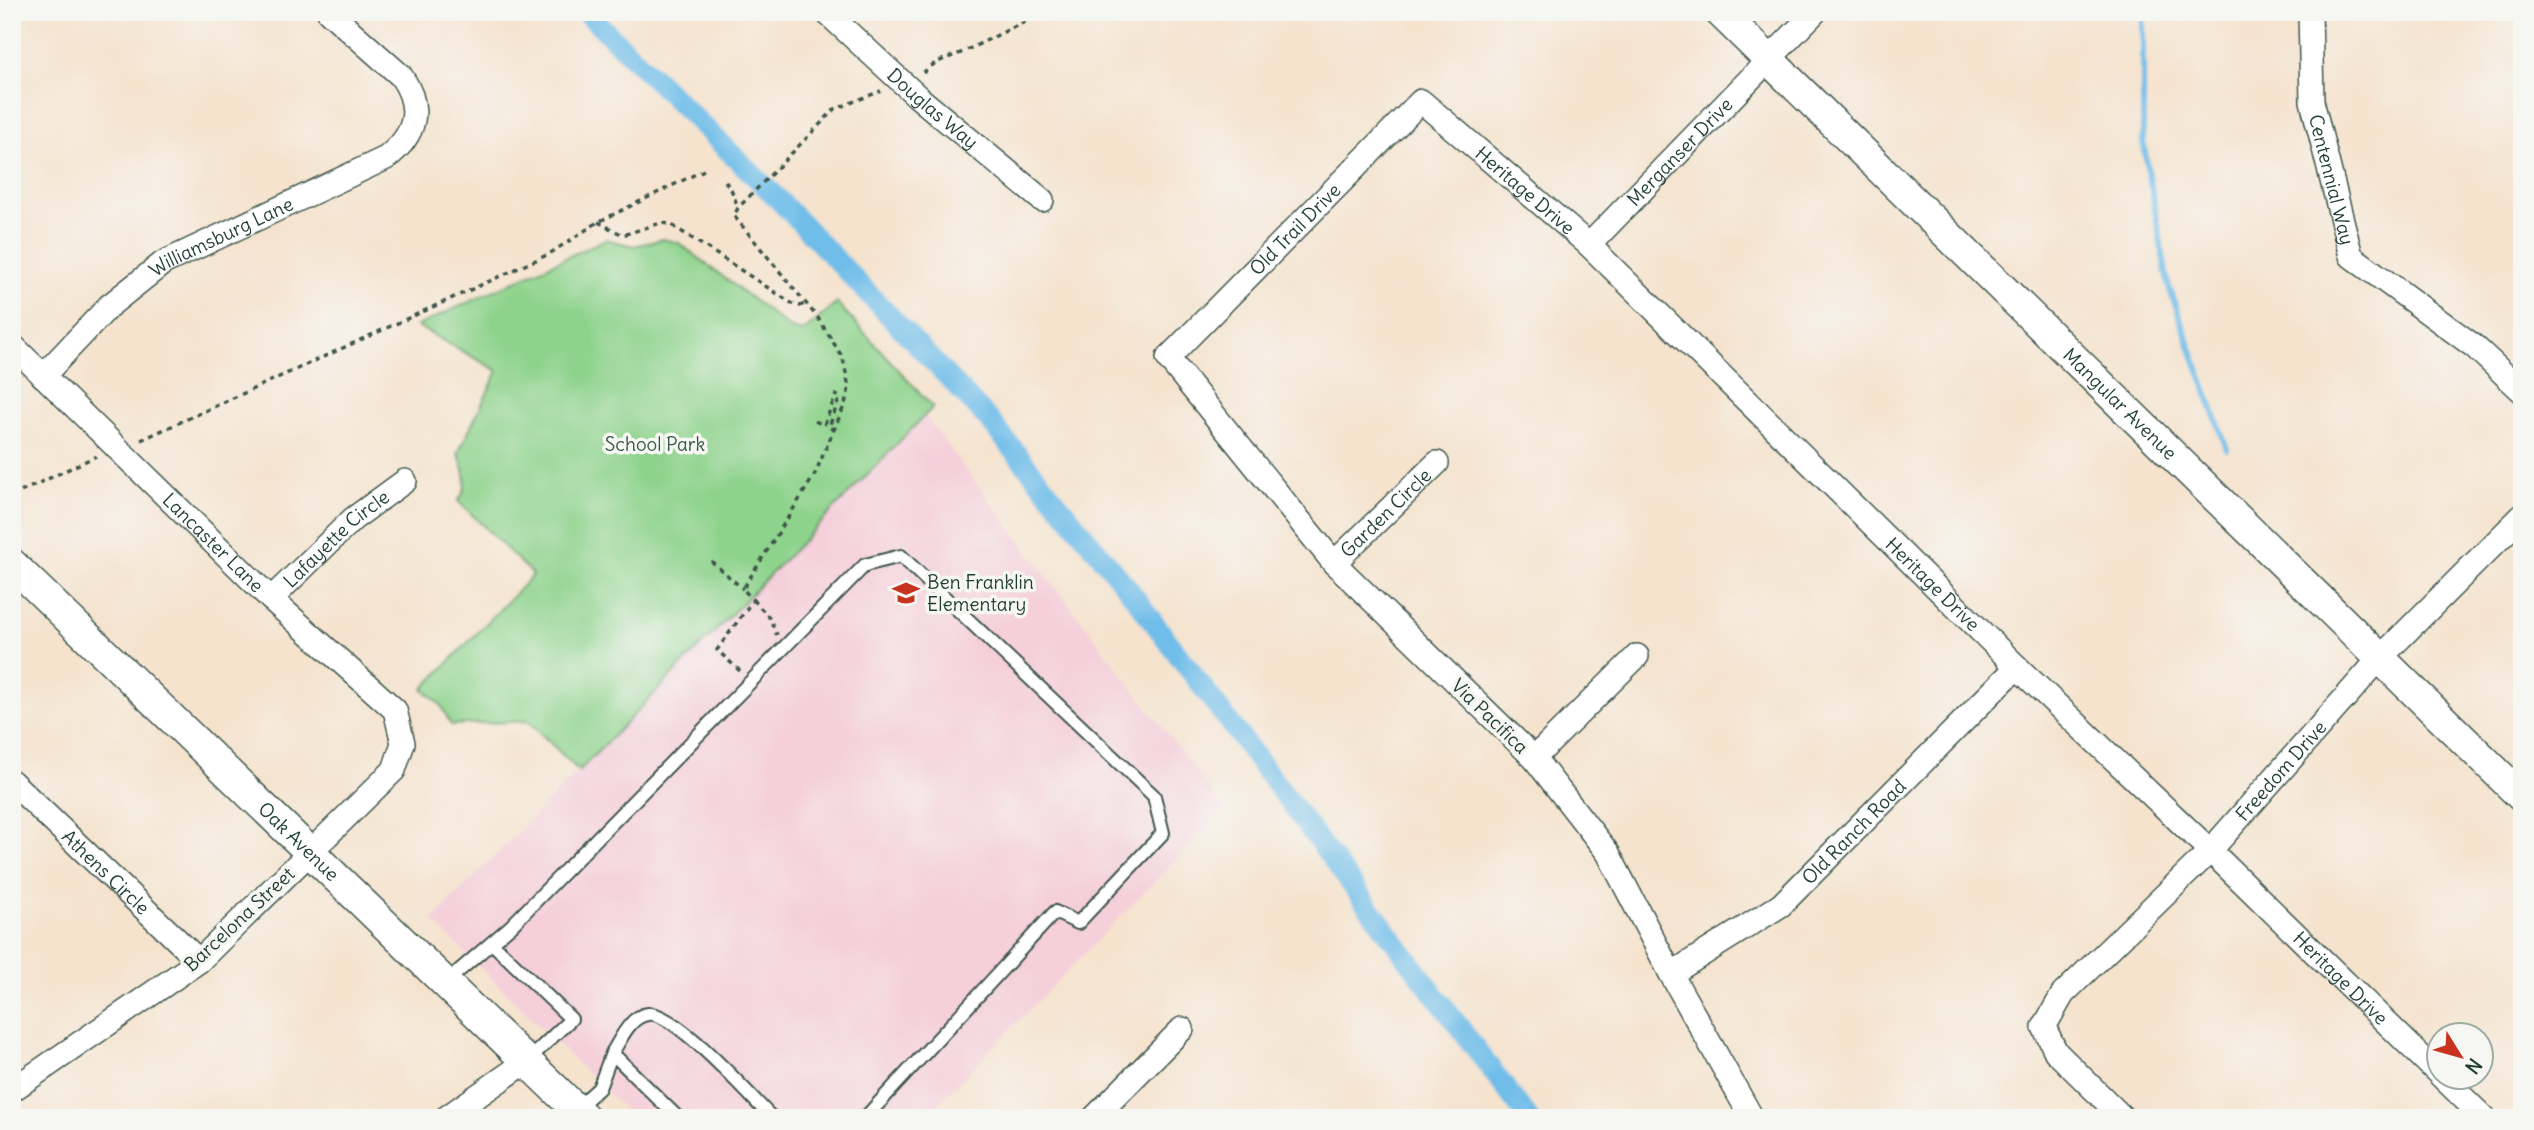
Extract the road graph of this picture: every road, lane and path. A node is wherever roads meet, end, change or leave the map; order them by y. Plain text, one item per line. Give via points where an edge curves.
1 (329, 12) edge
2 (826, 12) edge
3 (1049, 12) edge
4 (1720, 12) edge
5 (1815, 12) edge
6 (2310, 12) edge
7 (1769, 60) junction
8 (921, 75) dead end
9 (883, 90) dead end
10 (1421, 101) joint
11 (704, 170) dead end
12 (724, 181) dead end
13 (1042, 200) dead end
14 (738, 208) junction
15 (598, 222) junction
16 (1589, 245) junction
17 (807, 303) junction
18 (12, 345) edge
19 (1168, 358) joint
20 (43, 376) junction
21 (2522, 391) edge
22 (815, 421) dead end
23 (834, 430) junction
24 (141, 440) dead end
25 (104, 450) dead end
26 (1437, 464) dead end
27 (405, 481) dead end
28 (12, 496) edge
29 (2522, 516) edge
30 (710, 561) dead end
31 (1334, 563) junction
32 (12, 564) edge
33 (743, 589) junction
34 (271, 600) junction
35 (753, 600) junction
36 (784, 649) junction
37 (1637, 656) dead end
38 (2379, 659) junction
39 (2017, 667) junction
40 (751, 682) junction
41 (402, 743) joint
42 (1534, 758) junction
43 (12, 782) edge
44 (2522, 797) edge
45 (2210, 851) junction
46 (311, 853) junction
47 (492, 943) junction
48 (199, 961) junction
49 (1671, 974) junction
50 (446, 982) junction
51 (1182, 1029) dead end
52 (612, 1053) junction
53 (527, 1061) junction
54 (2426, 1061) edge
55 (12, 1090) edge
56 (2457, 1092) edge
57 (580, 1114) edge
58 (446, 1118) edge
59 (678, 1118) edge
60 (772, 1118) edge
61 (865, 1118) edge
62 (1094, 1118) edge
63 (1752, 1118) edge
64 (2123, 1118) edge
65 (2484, 1118) edge

1 - 20 street, Williamsburg Lane via 401,76 412,96 408,137 386,158 163,263 109,306
2 - 13 street, Douglas Way via 918,97
3 - 8 path via 933,63
4 - 7 street, Mangular Avenue
5 - 7 street, Merganser Drive
6 - 21 street, Centennial Way via 2312,101 2351,256 2475,347
7 - 16 street, Merganser Drive
7 - 38 street, Mangular Avenue
9 - 14 path via 835,109
10 - 16 street, Heritage Drive
10 - 19 street, Old Trail Drive
11 - 15 path
12 - 14 path
14 - 17 path via 734,216
15 - 17 path via 623,235 670,223 793,304
15 - 24 path via 549,254
16 - 39 street, Heritage Drive
17 - 23 path via 843,358 849,388
18 - 20 street, Lancaster Lane
19 - 31 street, Via Pacifica
20 - 34 street, Lancaster Lane
22 - 23 path via 824,425 836,395 840,397 829,427
23 - 33 path via 814,476
25 - 28 path
26 - 31 street, Garden Circle
27 - 34 street, Lafayette Circle via 353,519
29 - 38 street, Freedom Drive
30 - 33 path
31 - 42 street, Via Pacifica
32 - 46 street, Oak Avenue
33 - 35 path
34 - 41 street, Lancaster Lane via 395,710
35 - 36 path via 769,617
35 - 40 path via 717,650
36 - 40 lane
36 - 61 lane via 865,565 901,556 1154,796 1163,833 1078,923 1055,912
37 - 42 street
38 - 44 street, Mangular Avenue
38 - 45 street, Freedom Drive
39 - 45 street, Heritage Drive
39 - 49 street, Old Ranch Road via 1781,905
40 - 47 lane
41 - 46 street, Barcelona Street via 394,770
42 - 49 street, Via Pacifica via 1608,853
43 - 48 street, Athens Circle
45 - 54 street, Heritage Drive
45 - 64 street, Freedom Drive via 2063,995 2044,1027 2056,1052
46 - 48 street, Barcelona Street
46 - 50 street, Oak Avenue
47 - 50 lane
47 - 53 lane via 571,1019
48 - 55 street, Barcelona Street
49 - 63 street, Via Pacifica
50 - 53 street, Oak Avenue
51 - 62 street
52 - 57 lane via 598,1088
52 - 59 lane
52 - 60 lane via 633,1020 658,1014 680,1027
53 - 57 street, Oak Avenue
53 - 58 street
56 - 65 street, Heritage Drive

